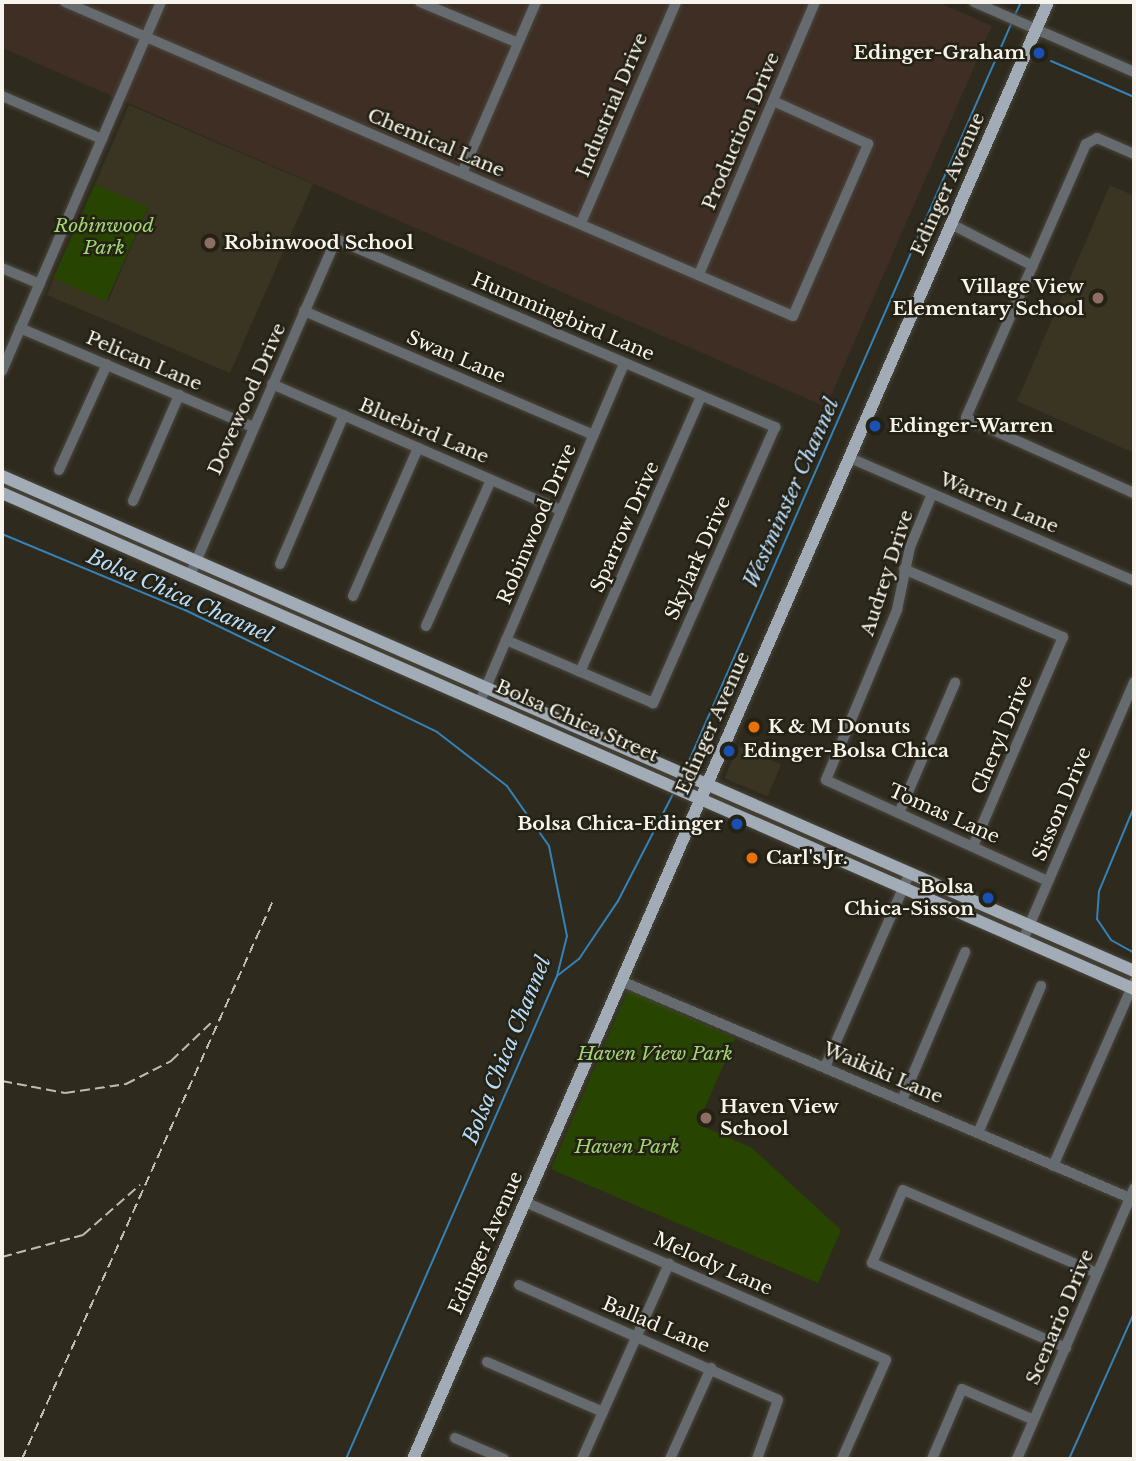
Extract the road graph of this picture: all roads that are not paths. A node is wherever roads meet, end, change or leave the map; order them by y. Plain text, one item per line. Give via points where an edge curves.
1 (65, 2) edge
2 (162, 2) edge
3 (420, 2) edge
4 (536, 2) edge
5 (676, 2) edge
6 (815, 2) edge
7 (974, 2) edge
8 (1048, 2) edge
9 (1031, 27) junction
10 (146, 37) junction
11 (518, 43) junction
12 (1134, 72) edge
13 (2, 96) edge
14 (773, 101) junction
15 (102, 139) junction
16 (1134, 153) edge
17 (462, 173) junction
18 (581, 223) junction
19 (951, 224) junction
20 (336, 239) joint
21 (1033, 266) junction
22 (2, 268) edge
23 (699, 274) junction
24 (40, 284) junction
25 (304, 311) junction
26 (20, 328) junction
27 (624, 363) junction
28 (107, 365) junction
29 (2, 371) edge
30 (272, 384) junction
31 (179, 395) junction
32 (701, 396) junction
33 (344, 415) junction
34 (253, 427) junction
35 (775, 427) joint
36 (593, 436) junction
37 (418, 448) junction
38 (849, 458) junction
39 (60, 470) dead end
40 (2, 476) edge
41 (491, 480) junction
42 (1134, 493) edge
43 (2, 494) edge
44 (932, 494) junction
45 (133, 501) dead end
46 (561, 510) junction
47 (196, 559) junction
48 (280, 564) dead end
49 (904, 569) junction
50 (191, 573) junction
51 (1134, 581) edge
52 (353, 596) dead end
53 (426, 626) dead end
54 (506, 640) junction
55 (580, 671) junction
56 (1134, 682) edge
57 (955, 683) dead end
58 (487, 685) junction
59 (481, 699) junction
60 (825, 780) joint
61 (707, 785) junction
62 (701, 799) junction
63 (899, 813) junction
64 (807, 830) junction
65 (801, 845) junction
66 (973, 846) junction
67 (908, 875) junction
68 (1048, 880) junction
69 (903, 888) junction
70 (1029, 926) junction
71 (1023, 940) junction
72 (965, 952) dead end
73 (1134, 971) edge
74 (621, 981) junction
75 (1041, 986) dead end
76 (1133, 986) edge
77 (825, 1067) junction
78 (902, 1100) junction
79 (978, 1133) junction
80 (1053, 1166) junction
81 (1132, 1193) edge
82 (525, 1202) junction
83 (669, 1264) junction
84 (1097, 1273) junction
85 (519, 1285) dead end
86 (637, 1336) junction
87 (1066, 1348) junction
88 (487, 1362) dead end
89 (710, 1367) junction
90 (603, 1412) junction
91 (1034, 1420) junction
92 (455, 1438) dead end
93 (413, 1459) edge
94 (503, 1459) edge
95 (582, 1459) edge
96 (670, 1459) edge
97 (757, 1459) edge
98 (842, 1459) edge
99 (932, 1459) edge
100 (1017, 1459) edge

1 - 10 street, Chemical Lane
2 - 10 street
3 - 11 street
4 - 11 street
5 - 18 street, Industrial Drive
6 - 14 street, Production Drive
7 - 9 street
8 - 9 main road, Edinger Avenue
9 - 12 street
9 - 19 main road, Edinger Avenue
10 - 15 street
10 - 17 street, Chemical Lane
11 - 17 street
13 - 15 street
14 - 23 street, Production Drive
14 - 23 street, Chemical Lane via 867,144 793,316
15 - 24 street
16 - 21 street via 1091,139
17 - 18 street, Chemical Lane
18 - 23 street, Chemical Lane
19 - 21 street
19 - 38 main road, Edinger Avenue
20 - 25 street, Dovewood Drive
20 - 27 street, Hummingbird Lane
21 - 42 street via 966,418
22 - 24 street
24 - 26 street
25 - 30 street, Dovewood Drive
25 - 36 street, Swan Lane
26 - 28 street, Pelican Lane
26 - 29 street
27 - 32 street, Hummingbird Lane
27 - 36 street, Robinwood Drive
28 - 31 street, Pelican Lane
28 - 39 street
30 - 33 street, Bluebird Lane
30 - 34 street, Dovewood Drive
31 - 34 street, Pelican Lane
31 - 45 street
32 - 35 street, Hummingbird Lane
32 - 55 street, Sparrow Drive
33 - 37 street, Bluebird Lane
33 - 48 street
34 - 47 street, Dovewood Drive
35 - 55 street, Skylark Drive via 653,702
36 - 46 street, Robinwood Drive
37 - 41 street, Bluebird Lane
37 - 52 street
38 - 44 street, Warren Lane
38 - 61 main road, Edinger Avenue
40 - 47 main road, Bolsa Chica Street
41 - 46 street, Bluebird Lane
41 - 53 street
43 - 50 main road, Bolsa Chica Street
44 - 49 street, Audrey Drive
44 - 51 street, Warren Lane
46 - 54 street, Robinwood Drive
47 - 50 street, Dovewood Drive
47 - 58 main road, Bolsa Chica Street
49 - 60 street, Audrey Drive via 897,610
49 - 66 street, Cheryl Drive via 1063,637
50 - 59 main road, Bolsa Chica Street
54 - 55 street
54 - 58 street, Robinwood Drive
56 - 68 street, Sisson Drive
57 - 63 street
58 - 59 street, Robinwood Drive
58 - 61 main road, Bolsa Chica Street
59 - 62 main road, Bolsa Chica Street
60 - 63 street, Tomas Lane
61 - 62 main road, Edinger Avenue
61 - 64 main road, Bolsa Chica Street
62 - 65 main road, Bolsa Chica Street
62 - 74 main road, Edinger Avenue
63 - 66 street, Tomas Lane
64 - 65 main road
64 - 67 main road, Bolsa Chica Street
65 - 69 main road, Bolsa Chica Street
66 - 68 street, Tomas Lane
67 - 69 street
67 - 70 main road, Bolsa Chica Street
68 - 70 street, Sisson Drive
69 - 71 main road, Bolsa Chica Street
69 - 77 street
70 - 71 street, Sisson Drive
70 - 73 main road, Bolsa Chica Street
71 - 76 main road, Bolsa Chica Street
72 - 78 street
74 - 77 street, Waikiki Lane
74 - 82 main road, Edinger Avenue
75 - 79 street
76 - 80 street
77 - 78 street, Waikiki Lane
78 - 79 street, Waikiki Lane
79 - 80 street, Waikiki Lane
80 - 81 street, Waikiki Lane
81 - 84 street, Scenario Drive
82 - 83 street, Melody Lane
82 - 93 main road, Edinger Avenue
83 - 86 street
83 - 98 street, Melody Lane via 886,1360
84 - 87 street, Scenario Drive
84 - 87 street via 903,1190 872,1263
85 - 86 street, Ballad Lane
86 - 89 street, Ballad Lane
86 - 90 street
87 - 91 street, Scenario Drive
88 - 90 street
89 - 96 street
89 - 97 street, Ballad Lane via 778,1400
90 - 95 street
91 - 99 street via 962,1389
91 - 100 street, Scenario Drive
92 - 94 street

